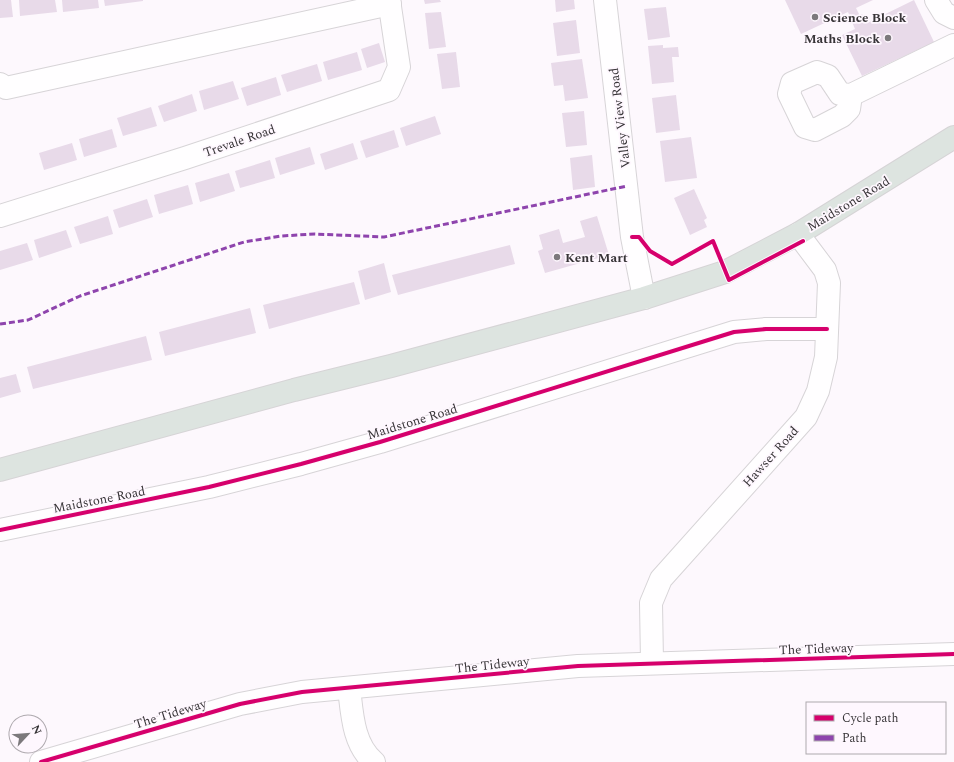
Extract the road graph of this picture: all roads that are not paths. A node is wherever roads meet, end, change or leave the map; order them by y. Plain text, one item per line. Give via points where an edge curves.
1 (605, 0) edge
2 (936, 0) edge
3 (390, 2) edge
4 (954, 18) edge
5 (954, 45) edge
6 (0, 84) edge
7 (851, 95) dead end
8 (954, 137) edge
9 (0, 216) edge
10 (798, 234) junction
11 (644, 298) junction
12 (827, 329) junction
13 (0, 470) edge
14 (0, 530) edge
15 (954, 654) edge
16 (652, 662) junction
17 (348, 688) junction
18 (41, 762) edge
19 (374, 762) edge

1 - 11 street, Valley View Road via 632,237
2 - 4 street via 944,13
3 - 6 street via 6,88
3 - 9 street, Trevale Road via 399,67 389,90
5 - 7 street
8 - 10 main road, Maidstone Road
10 - 11 main road, Maidstone Road via 725,272
10 - 12 street, Hawser Road via 825,270 829,283
11 - 13 main road, Maidstone Road
12 - 14 street, Maidstone Road via 734,332 301,464
12 - 16 street, Hawser Road via 826,357 818,391 806,417 661,579 651,603
15 - 16 street, The Tideway
16 - 17 street, The Tideway via 578,666
17 - 18 street, The Tideway via 302,692 249,701
17 - 19 street via 359,741 364,753

